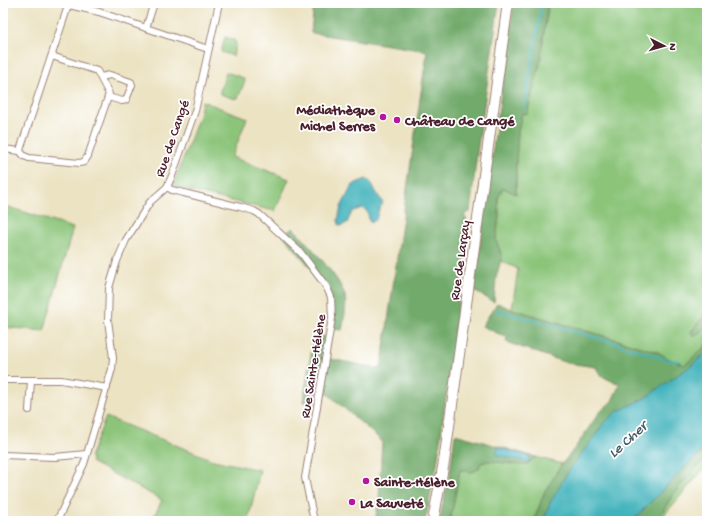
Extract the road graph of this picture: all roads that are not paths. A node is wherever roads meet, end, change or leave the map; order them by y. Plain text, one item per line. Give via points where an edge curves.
1 (60, 3) edge
2 (154, 3) edge
3 (219, 3) edge
4 (508, 3) edge
5 (69, 4) edge
6 (146, 28) junction
7 (208, 49) junction
8 (52, 56) junction
9 (101, 77) junction
10 (108, 97) junction
11 (3, 149) edge
12 (20, 149) junction
13 (167, 187) junction
14 (3, 380) edge
15 (31, 381) junction
16 (107, 388) junction
17 (29, 410) dead end
18 (86, 454) junction
19 (3, 455) edge
20 (57, 521) edge
21 (314, 521) edge
22 (433, 521) edge

1 - 5 street
2 - 6 street
3 - 7 street, Rue de Cangé
4 - 22 main road, Rue de Larçay via 444,462
5 - 6 street
5 - 8 street
6 - 7 street
7 - 13 street, Rue de Cangé via 195,111
8 - 9 street via 97,71
8 - 12 street
9 - 10 street
9 - 10 street via 110,74 132,84 126,100
10 - 12 street via 84,162 29,158 24,156
11 - 12 street
13 - 16 street, Rue de Cangé via 150,202 126,240 114,270 107,301 113,352
13 - 21 street, Rue Sainte-Hélène via 259,214 301,253 330,291 332,318 305,478
14 - 15 street
15 - 16 street via 61,380
15 - 17 street
16 - 18 street, Rue de Cangé
18 - 19 street via 55,457
18 - 20 street, Rue de Cangé via 80,474

